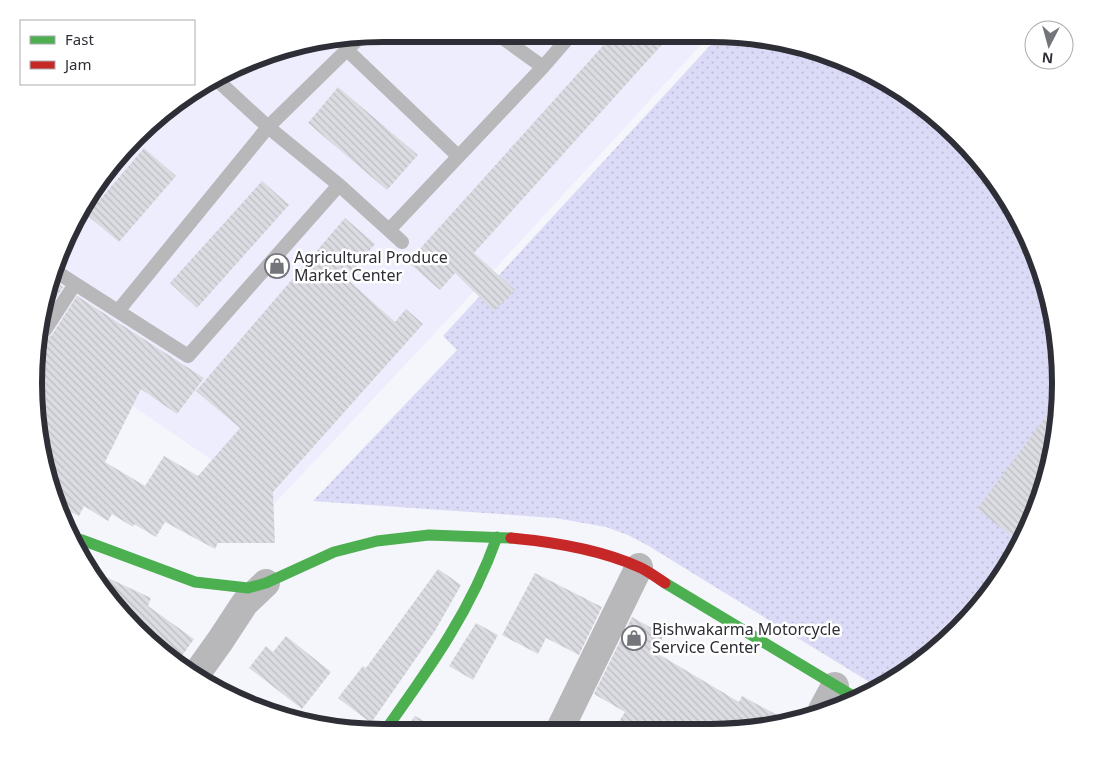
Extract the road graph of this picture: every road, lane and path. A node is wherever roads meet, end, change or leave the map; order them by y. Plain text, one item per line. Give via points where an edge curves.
1 (508, 42) edge
2 (565, 42) edge
3 (353, 44) edge
4 (347, 50) junction
5 (543, 67) junction
6 (221, 84) edge
7 (268, 127) junction
8 (458, 156) junction
9 (339, 185) junction
10 (389, 230) junction
11 (402, 242) dead end
12 (61, 275) edge
13 (74, 284) junction
14 (118, 311) junction
15 (47, 326) edge
16 (497, 537) junction
17 (81, 540) edge
18 (638, 567) junction
19 (266, 583) junction
20 (199, 670) edge
21 (846, 693) edge
22 (834, 701) edge
23 (389, 724) edge
24 (562, 724) edge

1 - 5 lane
2 - 5 lane
3 - 4 lane
4 - 7 lane
4 - 8 lane
5 - 8 lane
6 - 7 lane
7 - 9 lane
7 - 14 lane
8 - 10 lane
9 - 10 lane
9 - 14 lane via 188,356
10 - 11 lane
12 - 13 lane
13 - 14 lane
13 - 15 lane
16 - 18 street via 552,542 606,555
16 - 19 street via 429,536 377,540 334,552
16 - 23 street via 489,565 461,619
17 - 19 street via 195,582 248,588
18 - 21 street
18 - 24 street
19 - 20 street via 245,603
21 - 22 street

